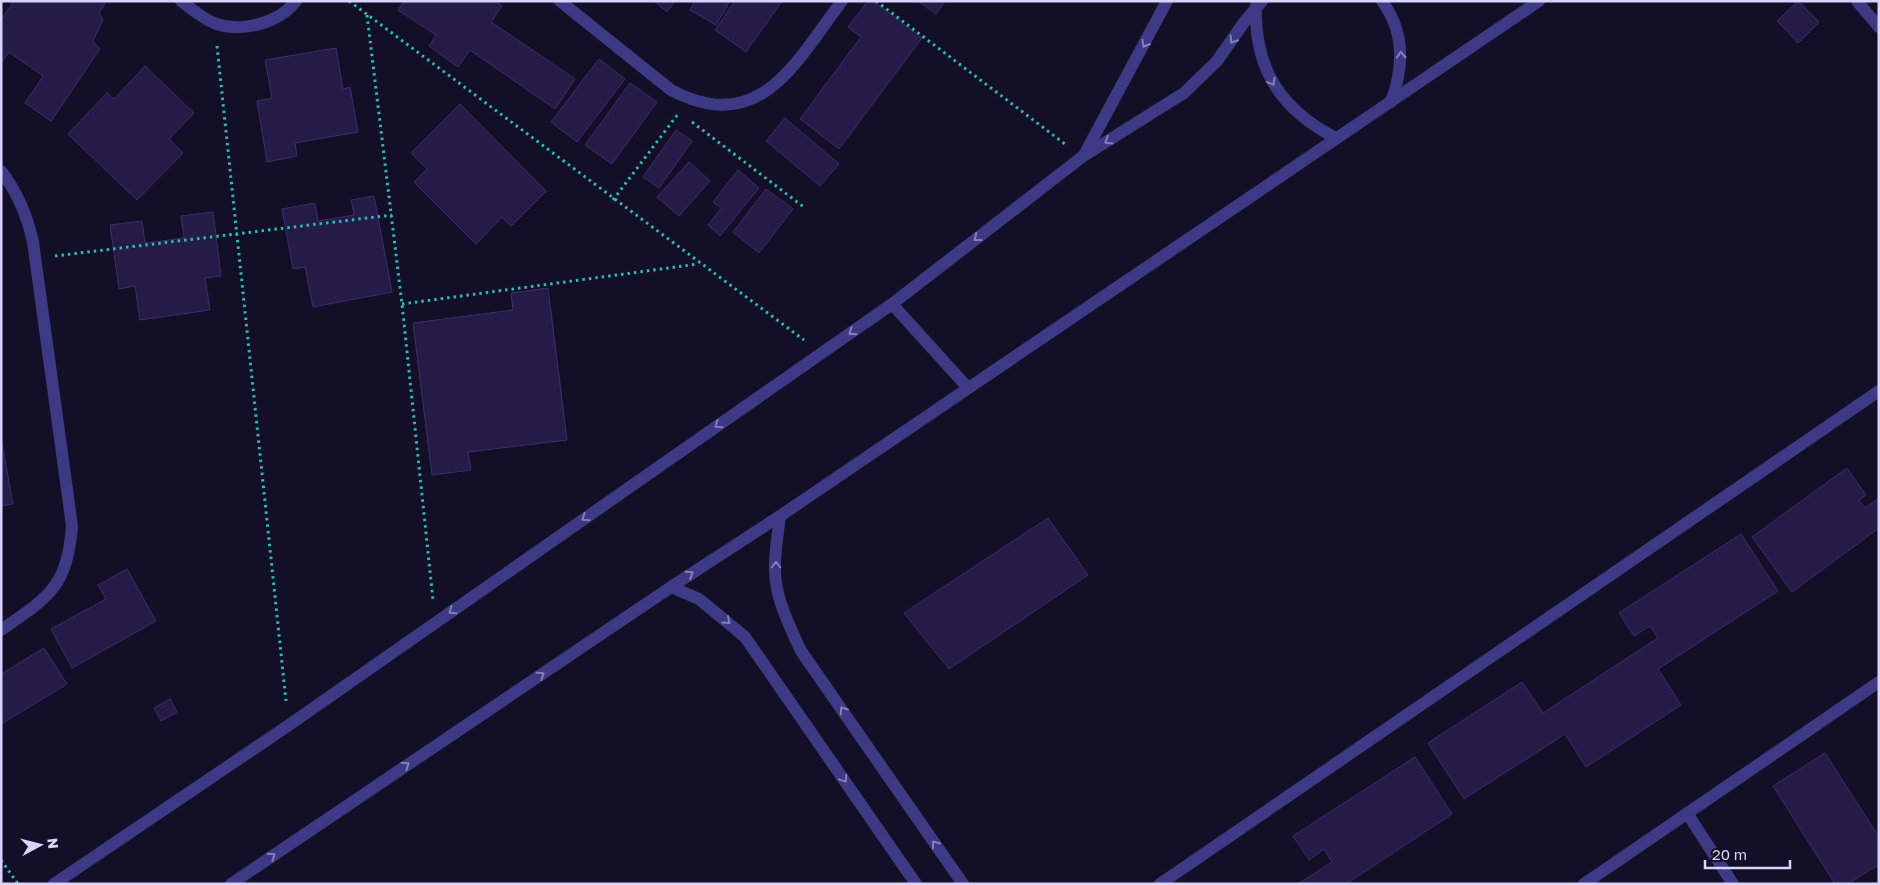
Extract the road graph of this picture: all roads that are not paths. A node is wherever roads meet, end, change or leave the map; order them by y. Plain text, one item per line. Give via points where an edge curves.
1 (181, 1) edge
2 (296, 1) edge
3 (842, 1) edge
4 (1168, 1) edge
5 (1382, 1) edge
6 (1539, 1) edge
7 (1857, 1) edge
8 (565, 3) edge
9 (1258, 3) edge
10 (1879, 27) edge
11 (1391, 102) junction
12 (1336, 138) junction
13 (1082, 157) junction
14 (1, 171) edge
15 (892, 304) junction
16 (968, 388) junction
17 (1879, 391) edge
18 (780, 516) junction
19 (671, 587) junction
20 (1, 630) edge
21 (1879, 682) edge
22 (1687, 813) junction
23 (54, 884) edge
24 (231, 884) edge
25 (916, 884) edge
26 (963, 884) edge
27 (1160, 884) edge
28 (1584, 884) edge
29 (1733, 884) edge

1 - 2 street via 214,23 242,27 270,21
3 - 8 street via 789,71 769,91 744,103 716,106 689,100 671,90
4 -> 13 street
11 -> 5 street via 1398,83 1400,44 1395,25
6 - 11 street
7 - 10 street
9 -> 12 street via 1258,44 1270,78 1282,98 1298,114
9 -> 13 street via 1227,49 1202,78
11 - 12 street
12 - 16 street
13 -> 15 street
14 - 20 street via 26,212 36,258 72,526 70,555 59,582 40,604
15 - 16 street
15 -> 23 street via 289,725
16 - 18 street
17 - 27 street
19 -> 18 street
26 -> 18 street via 801,651 788,625 779,597 775,568
24 -> 19 street
19 -> 25 street via 699,599 744,637
21 - 22 street
22 - 28 street
22 - 29 street

